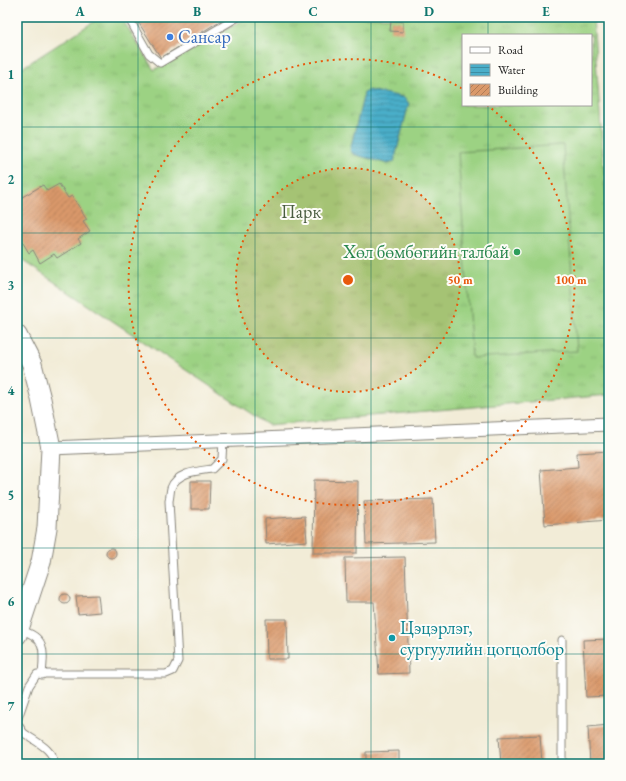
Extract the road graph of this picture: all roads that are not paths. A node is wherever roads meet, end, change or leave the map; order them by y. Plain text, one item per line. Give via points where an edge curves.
1 (128, 17) edge
2 (238, 17) edge
3 (17, 335) edge
4 (609, 424) edge
5 (223, 440) junction
6 (51, 448) junction
7 (19, 627) edge
8 (562, 640) dead end
9 (42, 675) junction
10 (17, 722) edge
11 (54, 764) edge
12 (562, 764) edge

1 - 2 lane via 149,54 160,63
3 - 6 street via 32,364
4 - 5 street
5 - 6 street
5 - 9 lane via 222,459 212,469 193,471 180,477 172,487 169,501 178,661 173,671 166,674
6 - 7 street via 47,528 41,562
7 - 9 lane via 38,638 43,648
8 - 12 lane
9 - 10 lane via 37,674 29,686
10 - 11 lane via 22,732 51,752

